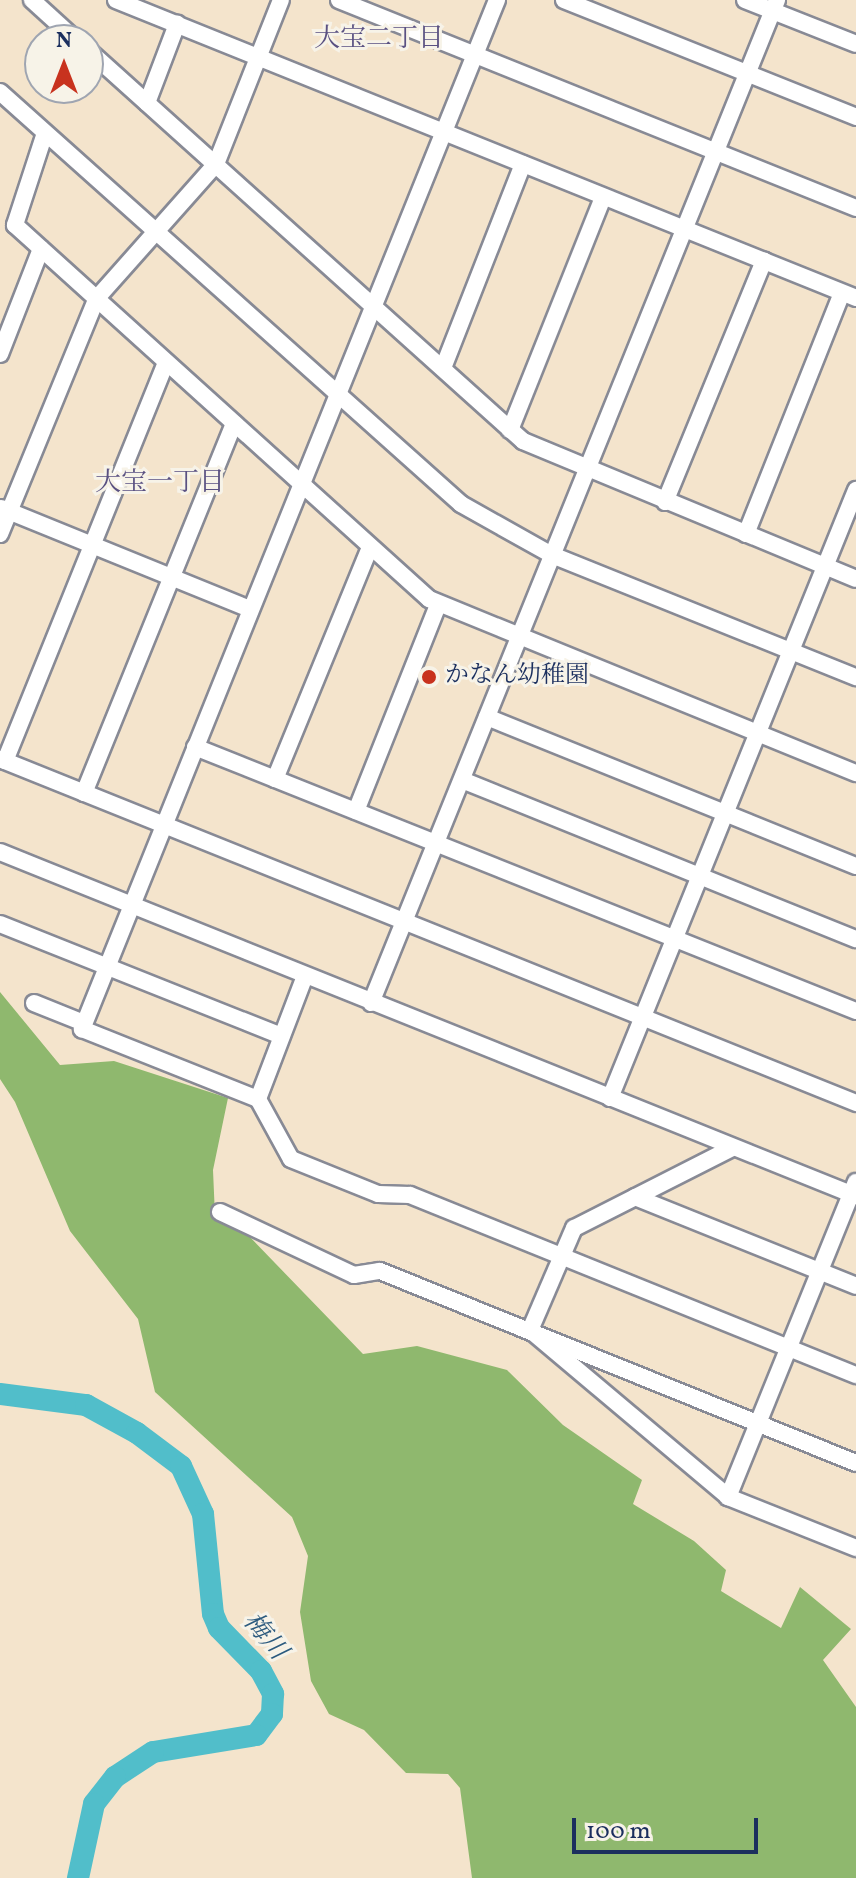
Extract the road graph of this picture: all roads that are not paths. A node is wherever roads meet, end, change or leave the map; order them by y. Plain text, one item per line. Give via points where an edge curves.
1 (32, 0) edge
2 (116, 0) edge
3 (281, 0) edge
4 (339, 0) edge
5 (497, 0) edge
6 (564, 0) edge
7 (745, 0) edge
8 (774, 5) edge
9 (58, 24) edge
10 (177, 24) junction
11 (856, 44) edge
12 (475, 55) junction
13 (257, 57) junction
14 (104, 64) edge
15 (746, 73) junction
16 (0, 92) edge
17 (147, 103) junction
18 (856, 117) edge
19 (444, 132) junction
20 (45, 133) junction
21 (714, 151) junction
22 (216, 164) junction
23 (523, 164) junction
24 (603, 197) junction
25 (856, 208) edge
26 (683, 229) junction
27 (154, 232) junction
28 (41, 249) junction
29 (764, 261) junction
30 (849, 296) edge
31 (97, 298) junction
32 (374, 307) junction
33 (4, 330) edge
34 (0, 354) edge
35 (166, 363) junction
36 (443, 368) junction
37 (338, 396) junction
38 (234, 423) junction
39 (510, 430) junction
40 (585, 470) junction
41 (301, 484) junction
42 (856, 490) edge
43 (665, 502) junction
44 (5, 509) edge
45 (0, 534) edge
46 (746, 534) junction
47 (92, 545) junction
48 (370, 547) junction
49 (552, 555) junction
50 (825, 566) junction
51 (172, 577) junction
52 (856, 579) edge
53 (438, 605) junction
54 (250, 609) junction
55 (518, 638) junction
56 (791, 650) junction
57 (856, 677) edge
58 (487, 717) junction
59 (757, 733) junction
60 (195, 747) junction
61 (3, 760) edge
62 (856, 773) edge
63 (275, 779) junction
64 (462, 780) junction
65 (84, 793) junction
66 (356, 811) junction
67 (724, 813) junction
68 (164, 825) junction
69 (436, 843) junction
70 (0, 852) edge
71 (856, 866) edge
72 (699, 875) junction
73 (132, 904) junction
74 (404, 921) junction
75 (0, 924) edge
76 (674, 938) junction
77 (856, 939) edge
78 (107, 966) junction
79 (305, 976) junction
80 (34, 1003) dead end
81 (371, 1003) junction
82 (856, 1011) edge
83 (643, 1017) junction
84 (84, 1023) junction
85 (282, 1036) junction
86 (610, 1098) junction
87 (258, 1099) junction
88 (856, 1103) edge
89 (732, 1148) junction
90 (854, 1191) edge
91 (635, 1197) junction
92 (220, 1212) dead end
93 (563, 1257) junction
94 (820, 1271) junction
95 (856, 1286) edge
96 (530, 1330) junction
97 (789, 1348) junction
98 (856, 1375) edge
99 (758, 1423) junction
100 (856, 1463) edge
101 (728, 1497) junction
102 (856, 1548) edge

1 - 9 street
2 - 10 street
3 - 13 street
4 - 12 street
5 - 12 street
6 - 15 street
7 - 8 street
8 - 11 street
8 - 15 street
10 - 13 street
10 - 17 street
12 - 19 street
12 - 21 street
13 - 19 street
13 - 22 street
14 - 17 street
15 - 18 street
15 - 21 street
16 - 20 street
17 - 22 street
19 - 23 street
19 - 32 street
20 - 27 street
20 - 28 street via 15,225
21 - 25 street
21 - 26 street
22 - 27 street
22 - 32 street
23 - 24 street
23 - 36 street
24 - 26 street
24 - 39 street
26 - 29 street
26 - 40 street
27 - 31 street
27 - 37 street
28 - 31 street
28 - 33 street
29 - 30 street
29 - 43 street
30 - 46 street
31 - 35 street
31 - 44 street
32 - 36 street
32 - 37 street
33 - 34 street
35 - 38 street
35 - 47 street
36 - 39 street
37 - 41 street
37 - 49 street via 461,504
38 - 41 street
38 - 51 street
39 - 40 street via 538,450
40 - 43 street
40 - 49 street
41 - 48 street
41 - 54 street
42 - 50 street
43 - 46 street
44 - 45 street
44 - 47 street
46 - 50 street
47 - 51 street
47 - 61 street
48 - 53 street
48 - 63 street
49 - 55 street
49 - 56 street
50 - 52 street
50 - 56 street
51 - 54 street
51 - 65 street
53 - 55 street
53 - 66 street
54 - 60 street
55 - 58 street
55 - 59 street
56 - 57 street
56 - 59 street
58 - 64 street
58 - 67 street
59 - 62 street
59 - 67 street
60 - 63 street
60 - 68 street
61 - 65 street
63 - 66 street
64 - 69 street
64 - 72 street
65 - 68 street
66 - 69 street
67 - 71 street
67 - 72 street
68 - 73 street
68 - 74 street
69 - 74 street
69 - 76 street
70 - 73 street
72 - 76 street
72 - 77 street
73 - 78 street
73 - 79 street
74 - 81 street
74 - 83 street
75 - 78 street
76 - 82 street
76 - 83 street
78 - 84 street
78 - 85 street
79 - 81 street
79 - 85 street
80 - 84 street
81 - 86 street
83 - 86 street
83 - 88 street
84 - 87 street via 82,1029
85 - 87 street
86 - 89 street
87 - 93 street via 291,1159 378,1194 410,1195
89 - 90 street
89 - 91 street
90 - 94 street
91 - 93 street via 574,1228
91 - 94 street
92 - 96 street via 354,1275 380,1271
93 - 96 street
93 - 97 street
94 - 95 street
94 - 97 street
96 - 99 street
96 - 101 street
97 - 98 street
97 - 99 street
99 - 100 street
99 - 101 street
101 - 102 street

